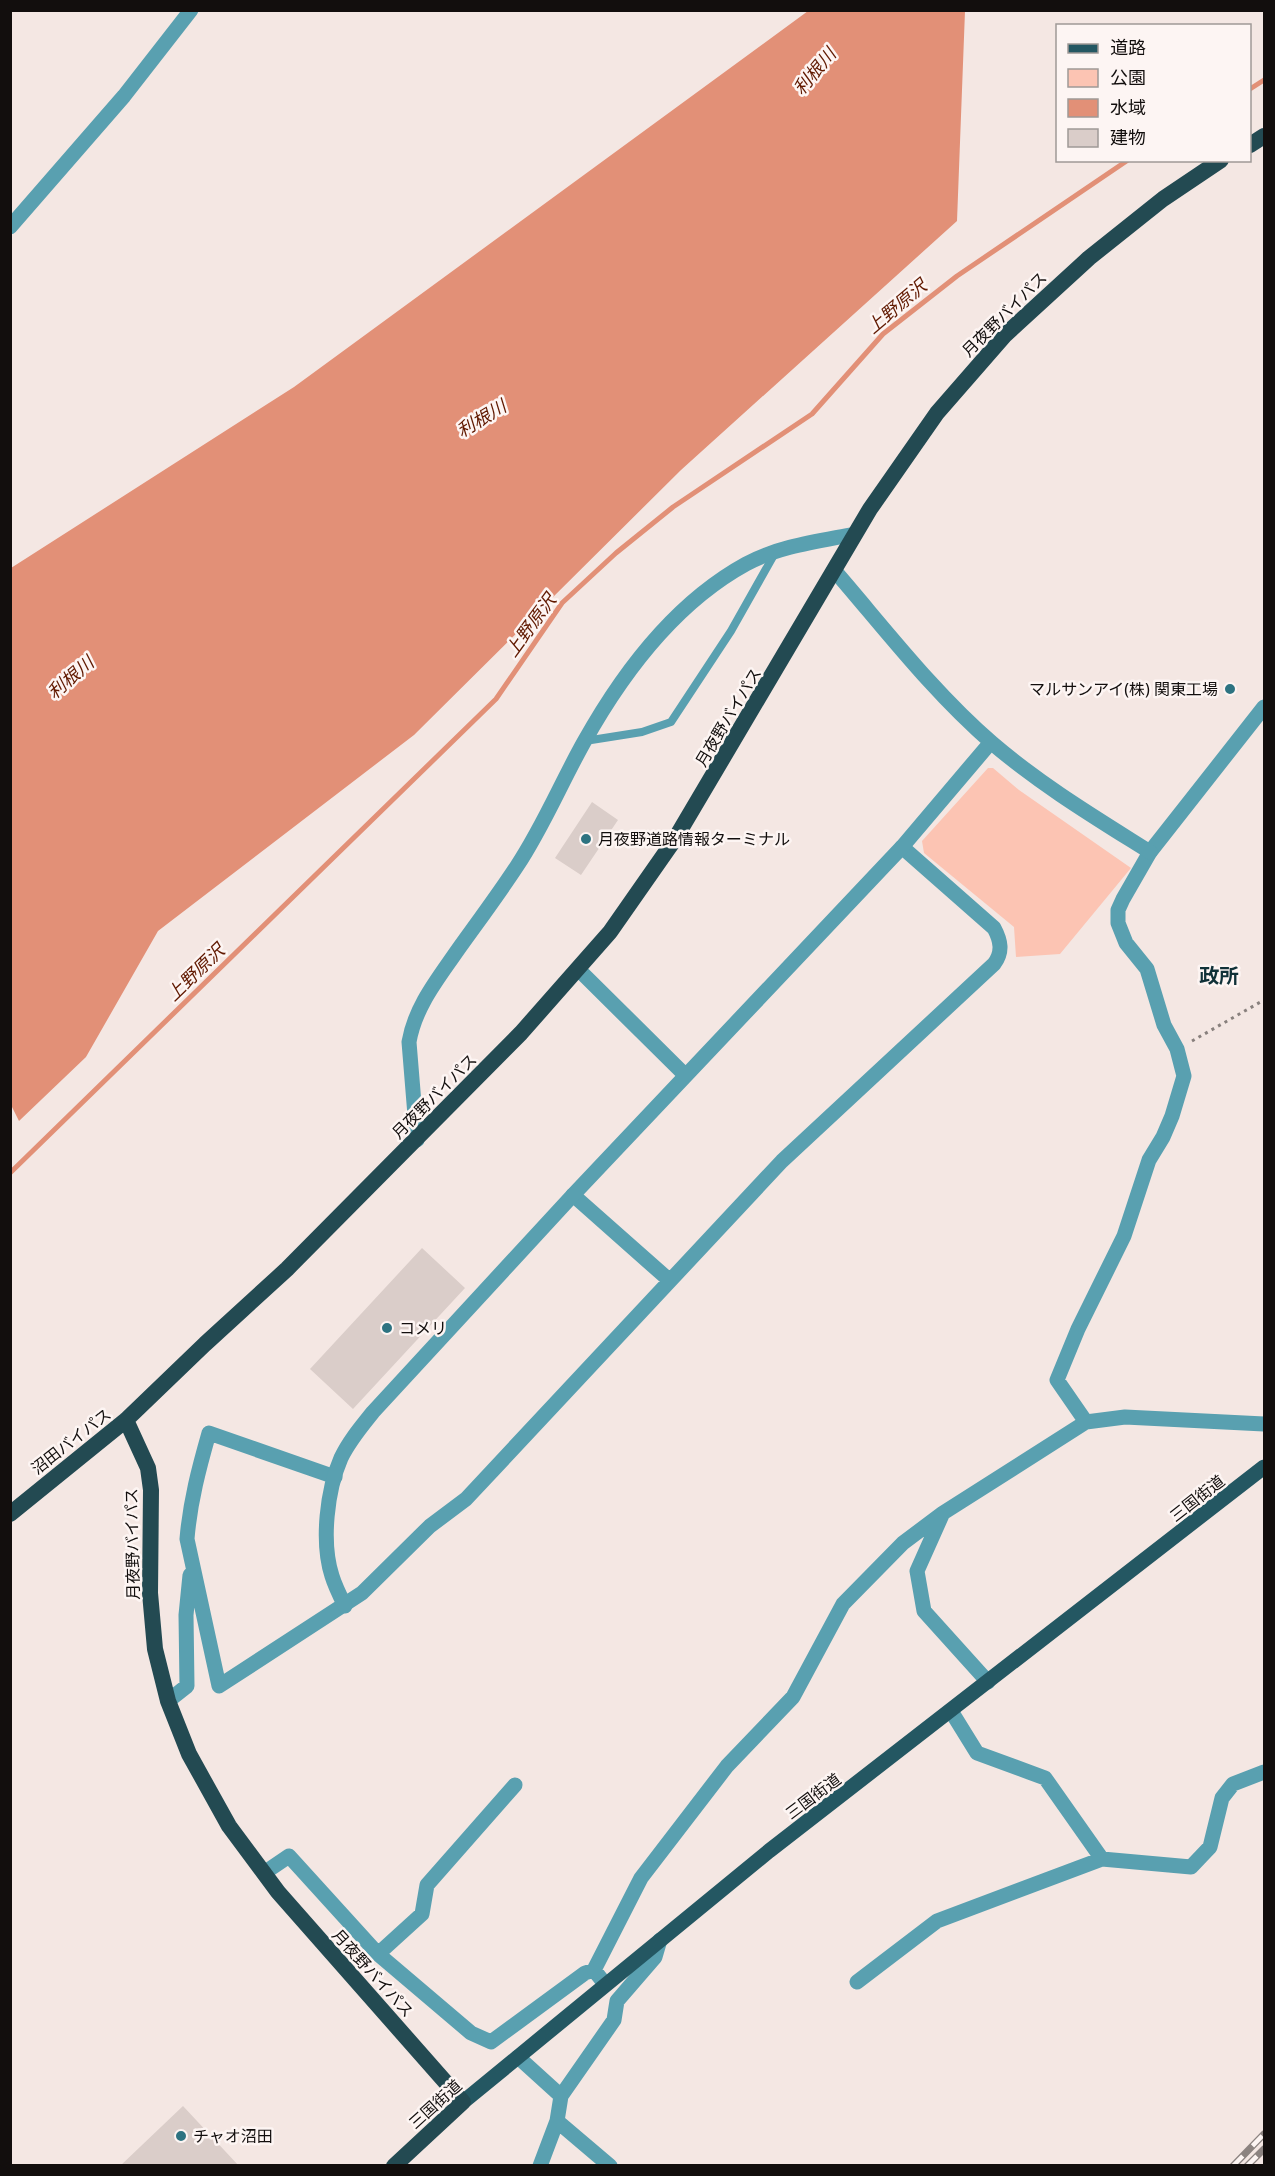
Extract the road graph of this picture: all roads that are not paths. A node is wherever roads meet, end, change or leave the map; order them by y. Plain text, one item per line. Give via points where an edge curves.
1 (191, 10) edge
2 (1264, 136) edge
3 (1251, 144) edge
4 (1218, 162) edge
5 (10, 227) edge
6 (855, 534) junction
7 (775, 553) junction
8 (834, 570) junction
9 (1264, 707) edge
10 (584, 741) junction
11 (991, 742) junction
12 (902, 847) junction
13 (1150, 852) junction
14 (578, 969) junction
15 (686, 1075) junction
16 (417, 1140) junction
17 (573, 1195) junction
18 (669, 1280) junction
19 (126, 1420) junction
20 (1086, 1422) junction
21 (1264, 1424) edge
22 (1264, 1467) edge
23 (335, 1477) junction
24 (943, 1513) junction
25 (10, 1514) edge
26 (192, 1562) junction
27 (345, 1606) junction
28 (988, 1682) junction
29 (168, 1701) junction
30 (951, 1711) junction
31 (1264, 1772) edge
32 (515, 1785) dead end
33 (1102, 1859) junction
34 (264, 1873) junction
35 (660, 1940) junction
36 (378, 1954) junction
37 (594, 1970) junction
38 (857, 1982) dead end
39 (605, 1984) junction
40 (518, 2057) junction
41 (561, 2096) junction
42 (463, 2102) junction
43 (557, 2121) junction
44 (394, 2166) edge
45 (540, 2166) edge
46 (610, 2166) edge

1 - 5 street via 124,96
2 - 3 highway
4 - 6 highway, 月夜野バイパス via 1139,217 1005,335 921,434
6 - 7 street
6 - 8 highway, 月夜野バイパス
7 - 10 street via 747,564 683,609 629,672
7 - 10 lane via 671,722 642,732
8 - 11 street via 939,691
8 - 14 highway, 月夜野バイパス via 675,839 610,932
9 - 13 street
10 - 16 street via 519,863 417,1012 409,1042
11 - 12 street
11 - 13 street via 1039,781
12 - 15 street
12 - 18 street via 994,928 1000,944 998,958 782,1161
13 - 20 street via 1118,910 1118,923 1126,943 1147,969 1184,1076 1172,1116 1149,1160 1124,1236 1057,1380
14 - 15 street
14 - 16 highway, 月夜野バイパス
15 - 17 street
16 - 19 highway, 月夜野バイパス
17 - 18 street
17 - 23 street via 373,1412 353,1437
18 - 27 street via 466,1499 430,1526
19 - 25 highway, 沼田バイパス
19 - 29 highway, 月夜野バイパス via 148,1468 152,1621
20 - 21 street via 1125,1417
20 - 24 street
22 - 28 main road, 三国街道
23 - 26 street via 209,1433 189,1517 187,1539
23 - 27 street via 328,1507 327,1539 331,1575
24 - 28 street via 917,1571 924,1611
24 - 37 street via 903,1543 843,1604 793,1696 727,1766 640,1878
26 - 27 street via 219,1686
26 - 29 street via 186,1615 187,1686
28 - 30 main road, 三国街道
29 - 34 highway, 月夜野バイパス via 189,1754 215,1803
30 - 33 street via 976,1753 1045,1778
30 - 35 main road, 三国街道
31 - 33 street via 1233,1784 1222,1798 1210,1847 1191,1867
32 - 36 street via 427,1885 422,1914
33 - 38 street via 937,1921
34 - 36 street via 289,1856
34 - 42 highway, 月夜野バイパス
35 - 39 main road, 三国街道
35 - 41 street via 655,1957 617,2001 614,2020
36 - 37 street via 471,2033 491,2042
37 - 39 street
39 - 40 main road, 三国街道
40 - 41 street
40 - 42 main road, 三国街道
41 - 43 street
42 - 44 highway, 三国街道
43 - 45 street
43 - 46 street

